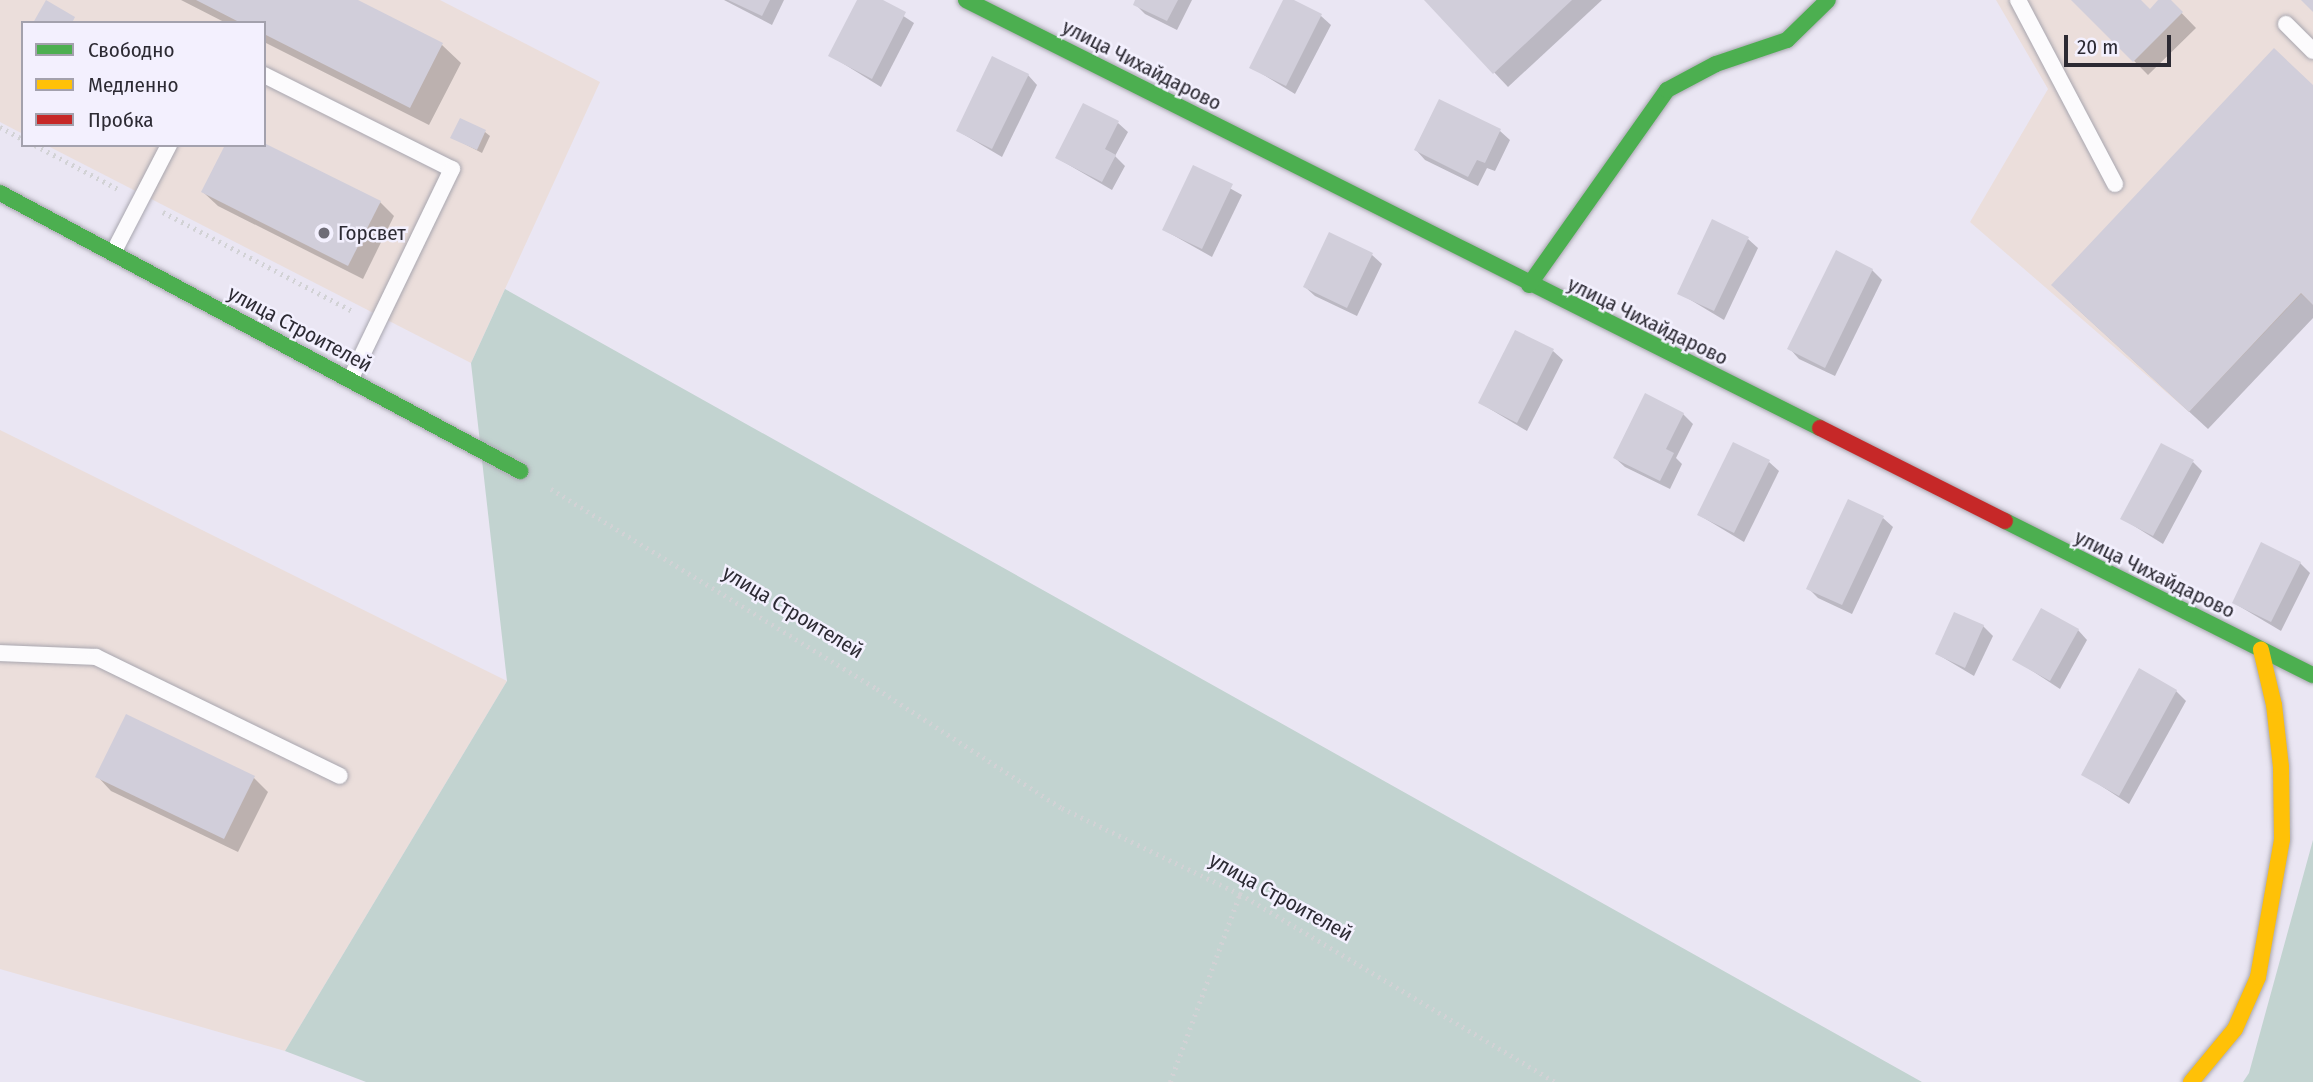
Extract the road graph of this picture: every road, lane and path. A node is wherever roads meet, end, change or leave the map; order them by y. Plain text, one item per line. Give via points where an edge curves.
1 (966, 0) edge
2 (1828, 0) edge
3 (2018, 0) edge
4 (2286, 24) dead end
5 (2313, 51) edge
6 (266, 76) edge
7 (0, 127) edge
8 (21, 138) edge
9 (39, 147) edge
10 (168, 147) edge
11 (2115, 184) dead end
12 (0, 193) edge
13 (140, 200) junction
14 (113, 253) junction
15 (1529, 285) junction
16 (377, 325) junction
17 (350, 380) junction
18 (520, 471) joint
19 (2261, 650) junction
20 (0, 653) edge
21 (2313, 675) edge
22 (340, 776) dead end
23 (1240, 894) junction
24 (1170, 1082) edge
25 (1555, 1082) edge
26 (2191, 1082) edge

1 - 15 street, улица Чихайдарово
2 - 15 street via 1787,40 1716,64 1667,90
3 - 11 lane
4 - 5 lane
6 - 16 lane via 452,169
7 - 8 path
9 - 13 path
10 - 13 lane
12 - 14 street, улица Строителей
13 - 14 lane
13 - 16 path
14 - 17 street, улица Строителей
15 - 19 street, улица Чихайдарово
16 - 17 lane
17 - 18 street, улица Строителей
18 - 23 path, улица Строителей via 1062,808
19 - 21 street, улица Чихайдарово
19 - 26 street via 2281,766 2282,839 2258,977 2235,1029
20 - 22 lane via 96,657
23 - 24 path
23 - 25 path, улица Строителей

